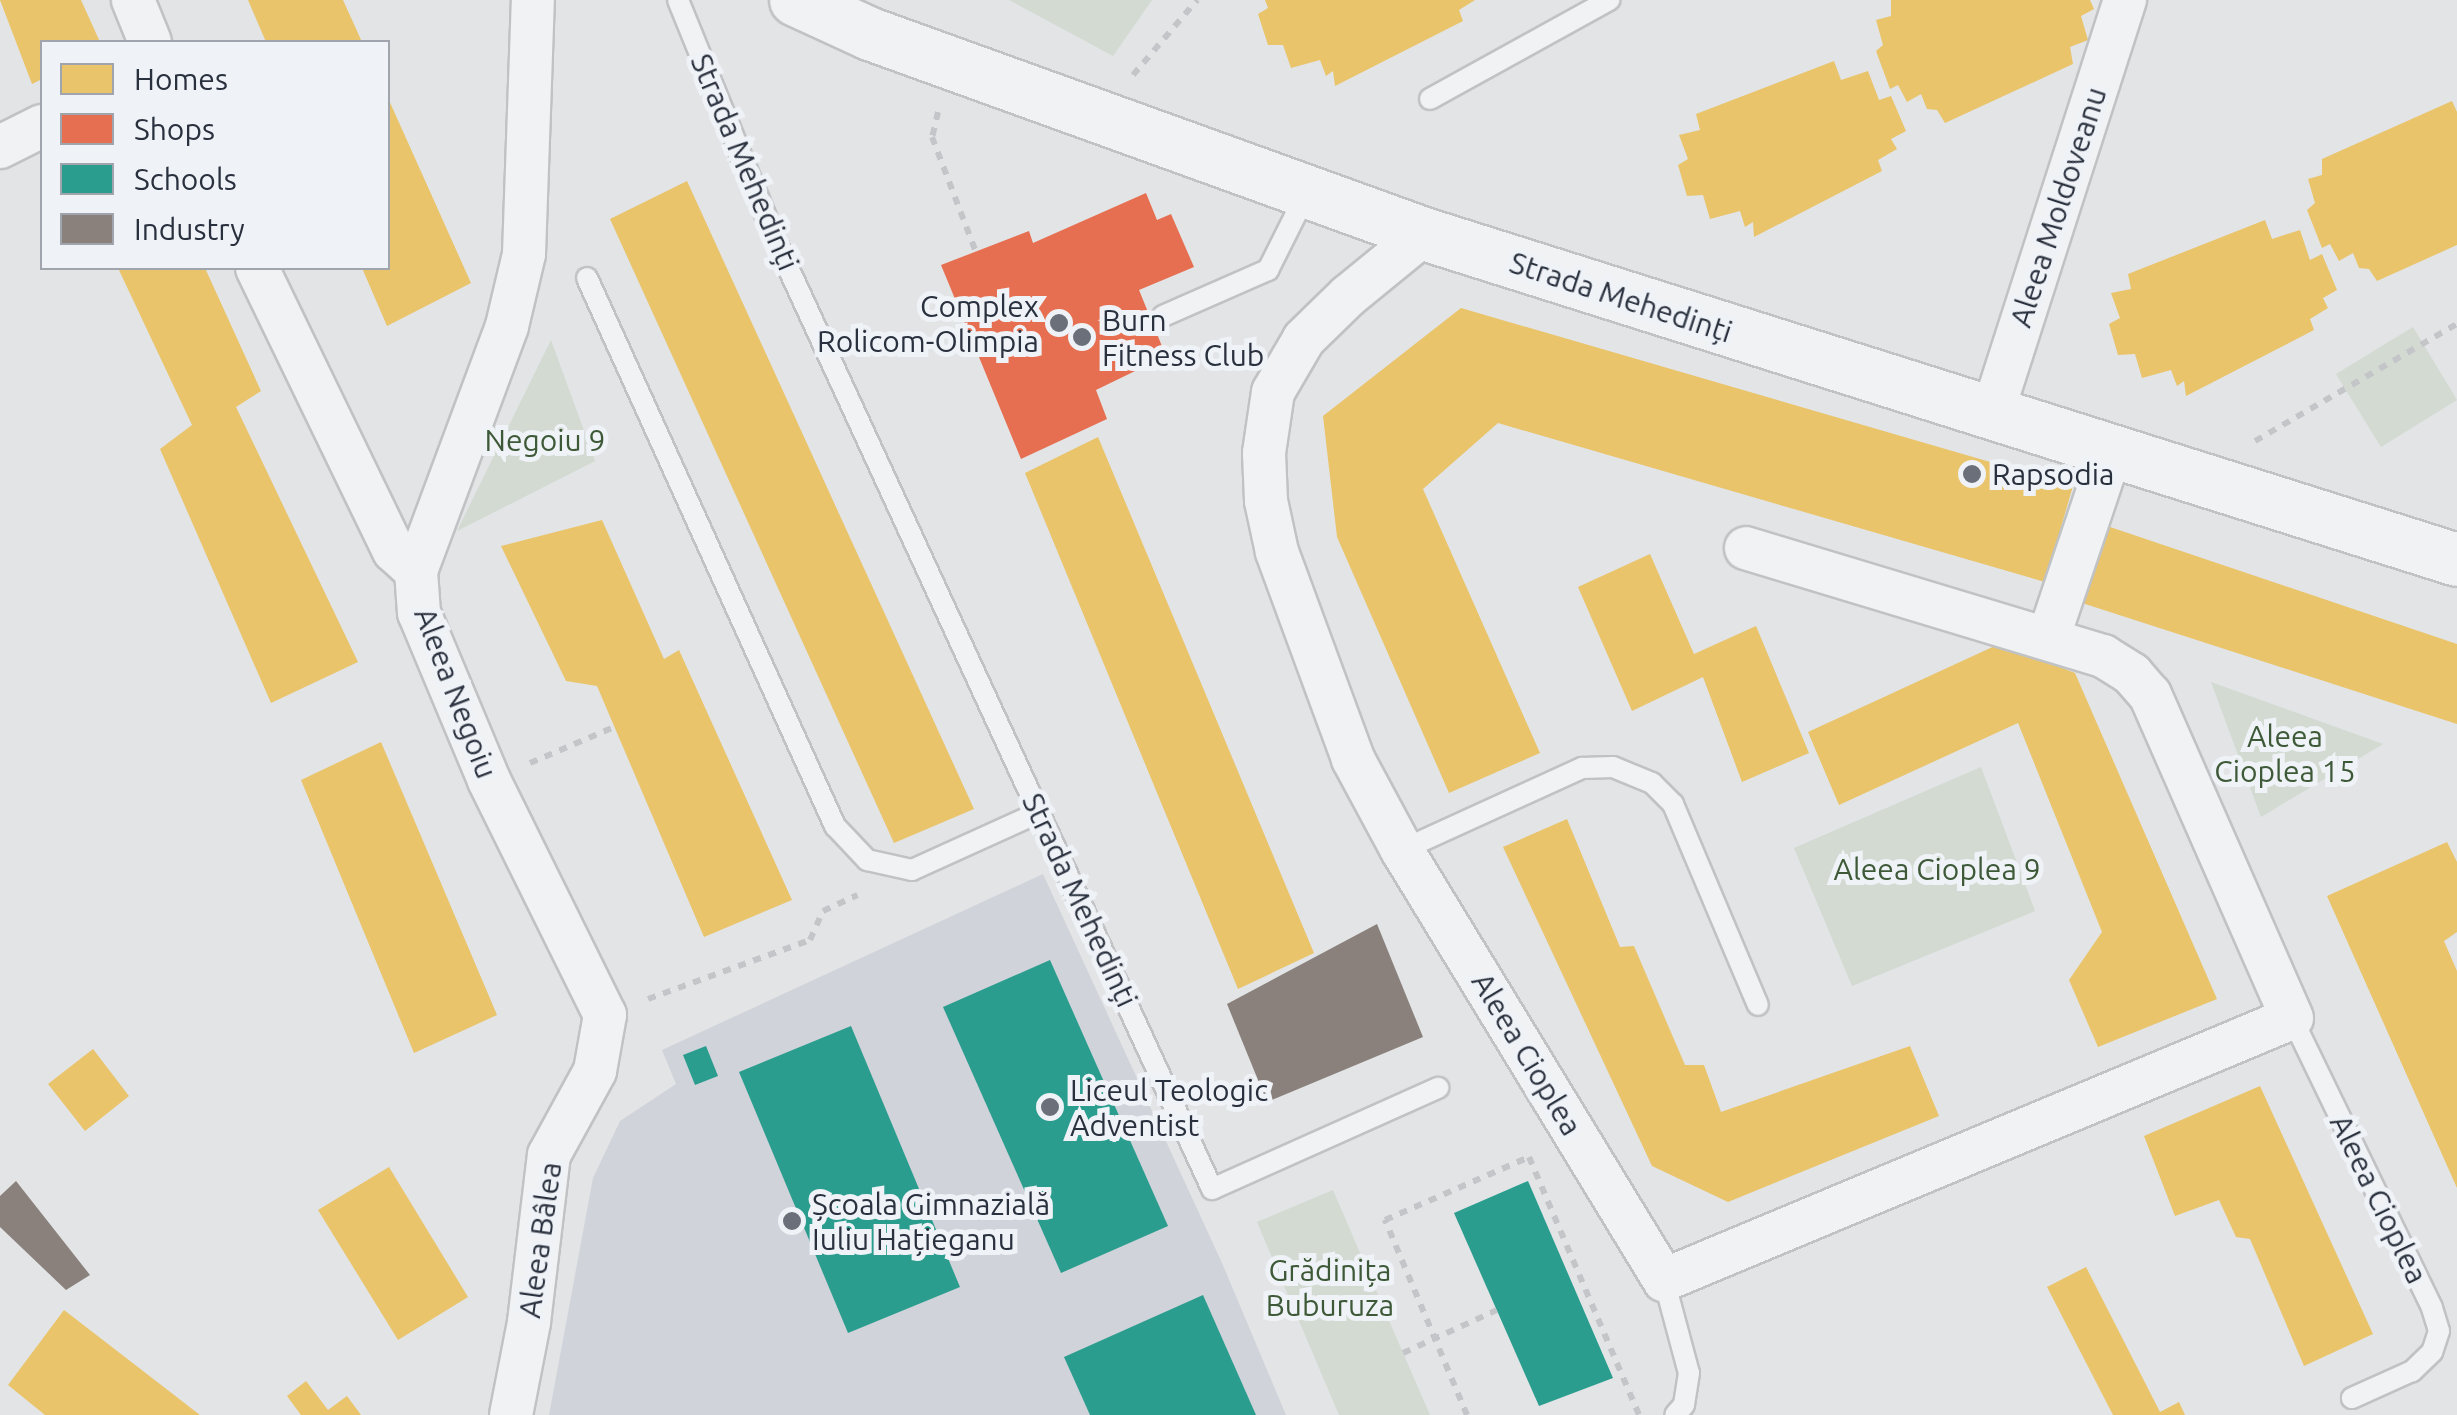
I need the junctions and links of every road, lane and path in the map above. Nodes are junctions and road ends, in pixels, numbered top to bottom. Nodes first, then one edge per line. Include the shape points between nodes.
1 (134, 0) edge
2 (532, 0) edge
3 (678, 0) edge
4 (796, 0) edge
5 (1197, 0) edge
6 (1610, 0) edge
7 (2125, 0) edge
8 (149, 40) edge
9 (1430, 98) dead end
10 (1098, 116) junction
11 (40, 127) edge
12 (932, 137) dead end
13 (0, 146) edge
14 (1306, 192) junction
15 (1424, 234) junction
16 (976, 252) dead end
17 (258, 270) edge
18 (587, 278) dead end
19 (1163, 316) dead end
20 (2457, 324) edge
21 (1992, 414) junction
22 (2111, 452) junction
23 (2194, 478) junction
24 (1746, 548) dead end
25 (2457, 560) edge
26 (416, 571) junction
27 (2048, 638) junction
28 (612, 728) dead end
29 (489, 780) junction
30 (1040, 812) junction
31 (1402, 850) junction
32 (822, 911) dead end
33 (1758, 1005) dead end
34 (605, 1014) junction
35 (2292, 1018) junction
36 (1438, 1088) dead end
37 (1664, 1280) junction
38 (1497, 1310) dead end
39 (1435, 1338) junction
40 (1403, 1353) dead end
41 (2352, 1398) dead end
42 (511, 1415) edge
43 (1467, 1415) edge
44 (1639, 1415) edge
45 (1675, 1415) edge

1 - 8 street
2 - 26 street via 524,254 506,326
3 - 30 lane, Strada Mehedinți via 774,236
4 - 10 street, Strada Mehedinți via 870,34
5 - 10 path
6 - 9 lane
7 - 21 street, Aleea Moldoveanu
10 - 14 street, Strada Mehedinți
11 - 13 street
12 - 16 path
14 - 15 street, Strada Mehedinți
14 - 19 lane via 1268,270
15 - 21 street, Strada Mehedinți
15 - 31 street, Aleea Cioplea via 1304,339 1273,392 1264,452 1266,501 1290,589 1353,759
17 - 26 street, Aleea Negoiu via 394,551
18 - 30 lane via 835,826 867,860 912,870
20 - 23 path
21 - 22 street, Strada Mehedinți
22 - 23 street, Strada Mehedinți
22 - 27 street
23 - 25 street, Strada Mehedinți
24 - 27 street, Aleea Cioplea
26 - 29 street, Aleea Negoiu via 420,613
27 - 35 street, Aleea Cioplea via 2103,656 2150,695
28 - 29 path
29 - 34 street, Aleea Negoiu
30 - 36 lane, Strada Mehedinți via 1212,1189
31 - 33 lane via 1582,768 1614,767 1673,804
31 - 37 street, Aleea Cioplea
32 - 34 path via 810,940
34 - 42 street, Aleea Bâlea via 595,1072 550,1155
35 - 37 street
35 - 41 lane, Aleea Cioplea via 2439,1331 2432,1352 2412,1372
37 - 45 lane via 1689,1373 1684,1405
38 - 39 path
39 - 40 path
39 - 43 path
39 - 44 path via 1385,1220 1529,1157

